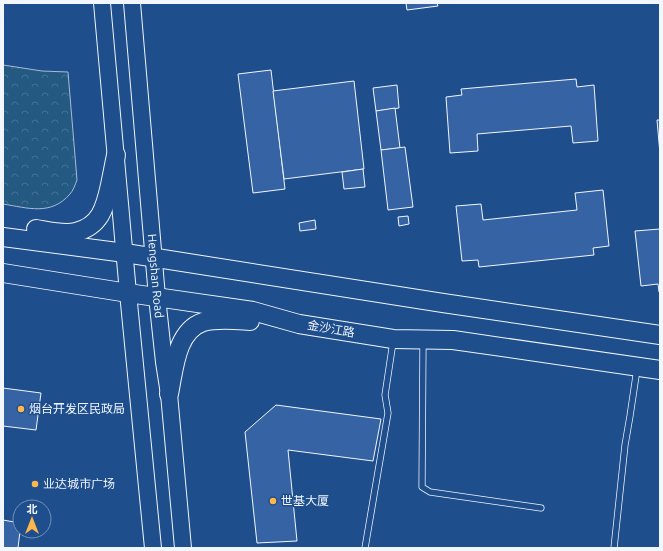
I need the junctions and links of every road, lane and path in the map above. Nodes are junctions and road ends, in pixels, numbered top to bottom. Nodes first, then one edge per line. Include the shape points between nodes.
1 (102, 3) edge
2 (132, 3) edge
3 (116, 155) junction
4 (3, 225) edge
5 (3, 237) edge
6 (125, 253) junction
7 (154, 258) junction
8 (3, 273) edge
9 (128, 293) junction
10 (156, 296) junction
11 (299, 324) junction
12 (660, 335) edge
13 (393, 339) junction
14 (423, 340) junction
15 (637, 367) junction
16 (660, 370) edge
17 (170, 394) junction
18 (541, 508) dead end
19 (153, 548) edge
20 (183, 548) edge
21 (365, 548) edge
22 (614, 548) edge

1 - 3 main road
2 - 7 main road, Hengshan Road
3 - 4 main road via 106,203 103,211 90,226 75,232 58,232
3 - 6 main road
5 - 6 main road
6 - 7 main road
6 - 9 main road
7 - 10 main road, Hengshan Road
7 - 12 main road
8 - 9 main road, 金沙江路
9 - 10 main road, 金沙江路
9 - 19 main road
10 - 11 main road, 金沙江路 via 253,311
10 - 17 main road, Hengshan Road
11 - 13 main road, 金沙江路
11 - 17 main road via 228,319 203,322 193,327 180,346
13 - 14 main road, 金沙江路
13 - 21 lane via 385,395 388,413
14 - 15 main road, 金沙江路 via 453,340
14 - 18 lane via 422,487 430,492
15 - 16 main road, 金沙江路
15 - 22 lane via 625,445
17 - 20 main road, Hengshan Road

